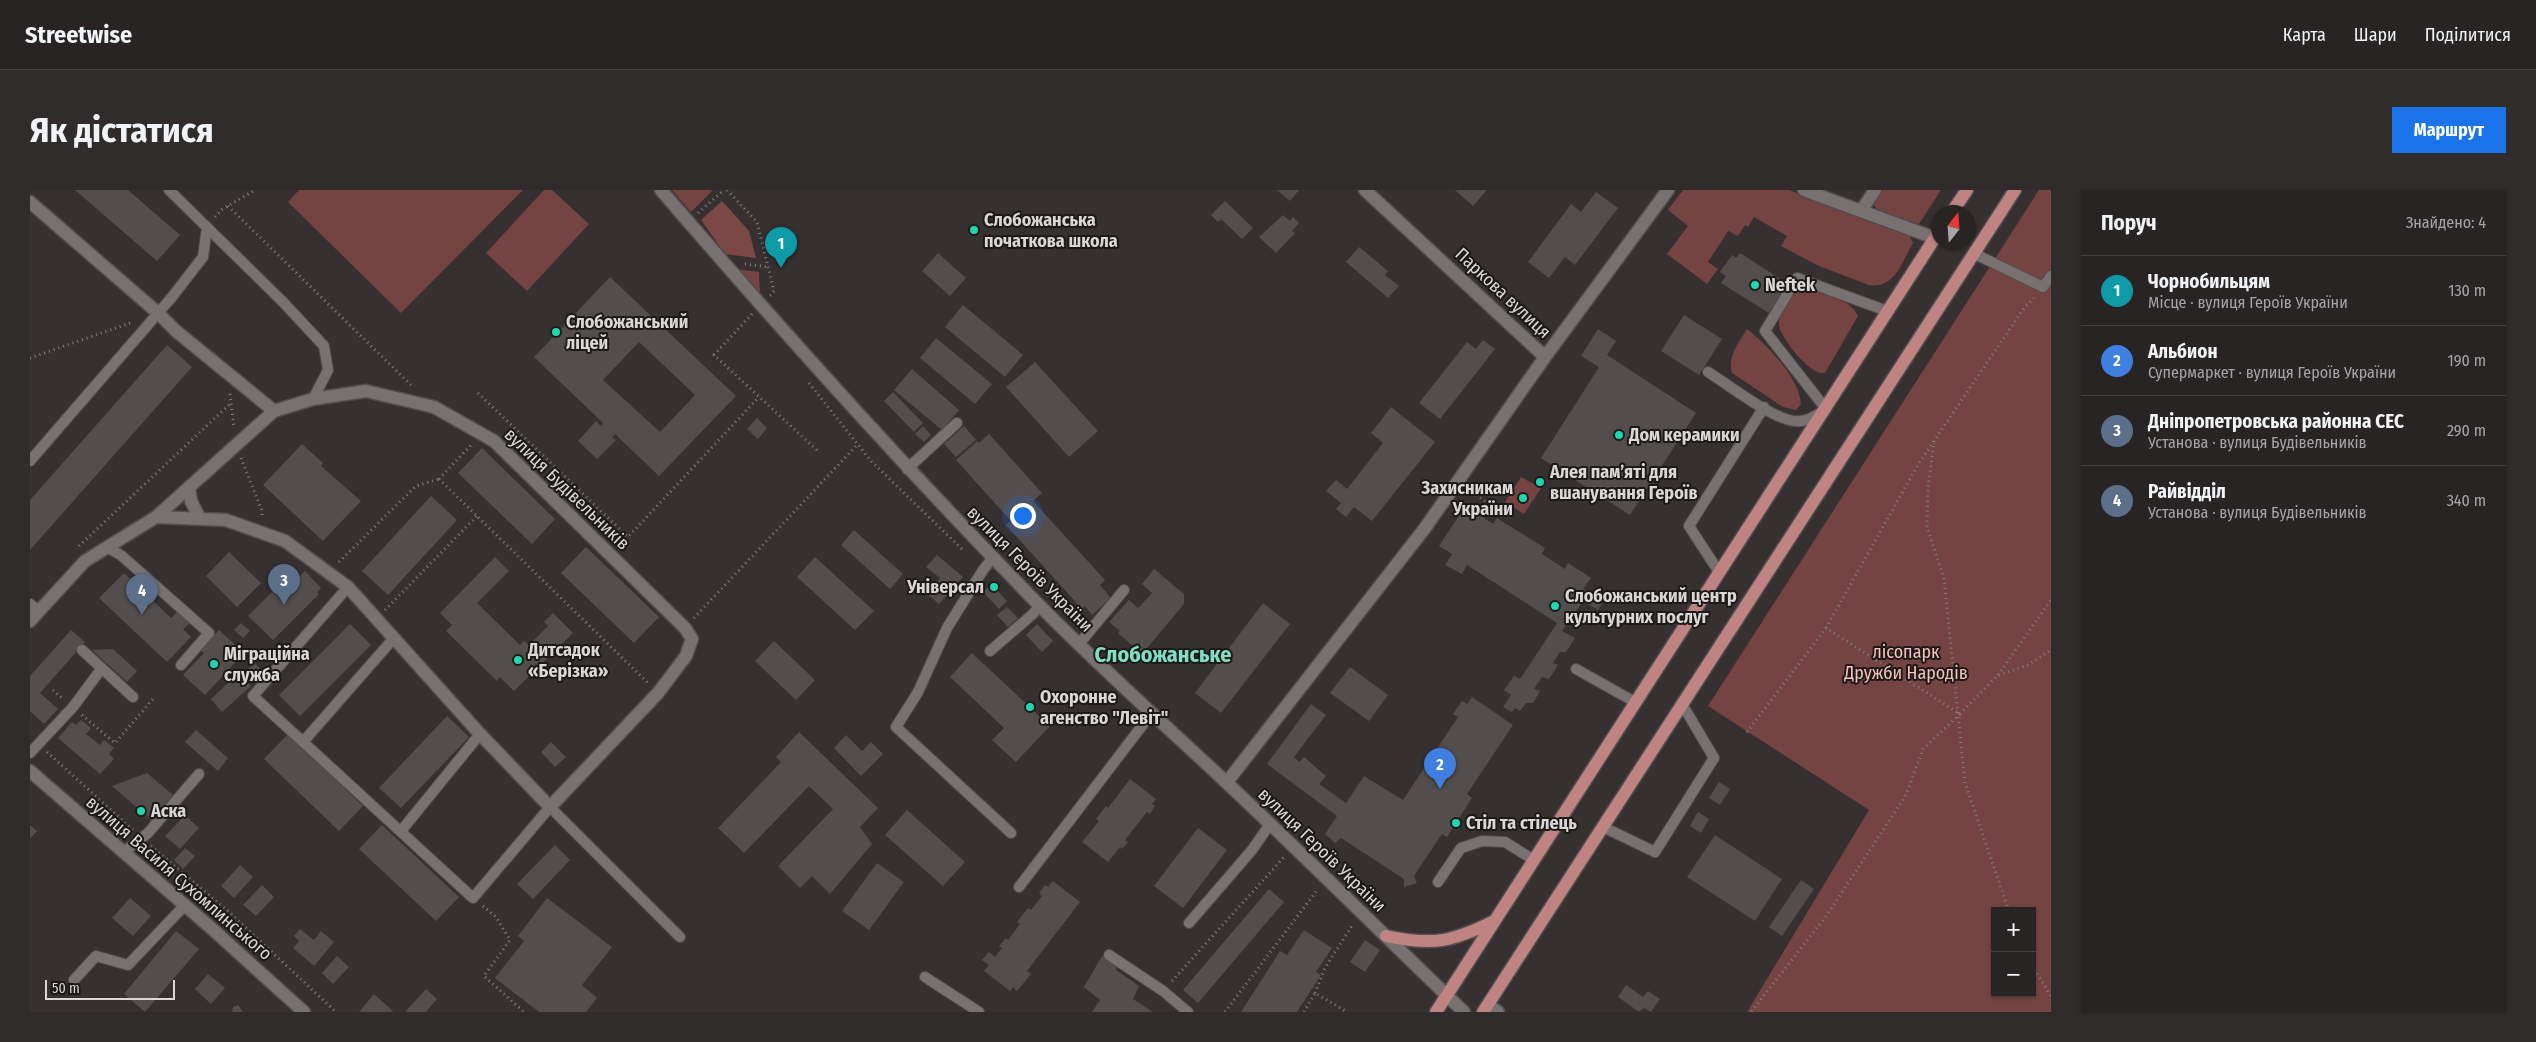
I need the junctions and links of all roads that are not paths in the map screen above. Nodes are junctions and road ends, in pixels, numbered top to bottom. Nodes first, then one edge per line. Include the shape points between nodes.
1 (169, 190) edge
2 (661, 190) edge
3 (1366, 190) edge
4 (1668, 190) edge
5 (1804, 190) edge
6 (1875, 190) edge
7 (1967, 190) edge
8 (2015, 190) edge
9 (30, 202) edge
10 (1957, 205) edge
11 (1861, 211) junction
12 (207, 227) junction
13 (1931, 234) edge
14 (1931, 245) edge
15 (1974, 253) junction
16 (2051, 276) edge
17 (1887, 311) junction
18 (158, 313) junction
19 (1545, 357) junction
20 (1708, 372) dead end
21 (313, 399) junction
22 (1764, 407) junction
23 (1826, 409) junction
24 (274, 411) junction
25 (957, 423) dead end
26 (30, 461) edge
27 (907, 469) junction
28 (188, 488) junction
29 (156, 517) junction
30 (200, 519) junction
31 (107, 547) junction
32 (993, 557) junction
33 (1719, 572) junction
34 (348, 587) junction
35 (1124, 590) dead end
36 (1039, 606) junction
37 (34, 608) edge
38 (30, 622) edge
39 (393, 639) junction
40 (1079, 644) junction
41 (82, 650) dead end
42 (990, 652) dead end
43 (181, 665) dead end
44 (102, 668) junction
45 (1576, 668) dead end
46 (133, 697) dead end
47 (1635, 702) junction
48 (1682, 704) junction
49 (1152, 714) junction
50 (480, 734) junction
51 (303, 742) junction
52 (30, 752) edge
53 (30, 771) edge
54 (198, 774) dead end
55 (1227, 782) junction
56 (550, 807) junction
57 (1270, 824) junction
58 (1603, 827) junction
59 (401, 831) junction
60 (1010, 833) dead end
61 (124, 852) junction
62 (1534, 860) junction
63 (1438, 882) dead end
64 (1019, 887) dead end
65 (185, 905) junction
66 (1494, 921) junction
67 (1189, 923) dead end
68 (1386, 936) junction
69 (680, 937) dead end
70 (1109, 955) dead end
71 (925, 977) dead end
72 (74, 980) dead end
73 (1447, 995) junction
74 (1489, 1010) edge
75 (304, 1012) edge
76 (979, 1012) edge
77 (1188, 1012) edge
78 (1436, 1012) edge
79 (1464, 1012) edge

1 - 12 lane
2 - 27 street, вулиця Героїв України
3 - 19 street, Паркова вулиця
4 - 19 street
5 - 11 street
6 - 11 street
7 - 10 main road
8 - 15 main road
9 - 18 street
11 - 13 street
12 - 18 lane via 203,257
12 - 21 lane via 324,346 328,370
14 - 17 main road
15 - 16 lane via 2043,287
15 - 48 main road
17 - 23 main road
17 - 23 lane via 1797,278 1764,331
18 - 24 street
18 - 26 lane
19 - 55 street via 1425,528
20 - 22 lane
21 - 24 street, вулиця Будівельників
21 - 56 street, вулиця Будівельників via 366,391 434,407 494,441 685,628 692,639 686,656 658,693
22 - 23 lane via 1783,419 1800,422
22 - 33 lane via 1689,526
23 - 33 main road
24 - 28 street, вулиця Будівельників
25 - 27 lane
27 - 32 street, вулиця Героїв України
28 - 29 street, вулиця Будівельників
28 - 30 street
29 - 30 street
29 - 31 street, вулиця Будівельників
30 - 34 street via 226,520 285,541
31 - 37 street, вулиця Будівельників via 85,561
31 - 43 lane via 122,556 209,633
32 - 36 street, вулиця Героїв України
32 - 60 lane via 947,628 918,692 896,727
33 - 47 main road
34 - 39 street
34 - 51 lane via 252,696
35 - 40 lane
36 - 40 street, вулиця Героїв України
36 - 42 lane
37 - 38 street, вулиця Будівельників
39 - 50 street
39 - 51 lane
40 - 49 street, вулиця Героїв України
41 - 44 lane
44 - 46 lane
44 - 52 lane via 73,707
45 - 47 lane
47 - 62 main road
48 - 58 main road
48 - 58 lane via 1714,758 1655,852
49 - 55 street, вулиця Героїв України
49 - 64 lane
50 - 56 street
50 - 59 lane
51 - 59 lane
53 - 61 street, вулиця Василя Сухомлинського
54 - 61 lane via 142,838
55 - 57 street, вулиця Героїв України
56 - 59 lane via 473,898
56 - 69 lane
57 - 67 lane via 1252,850
57 - 68 street, вулиця Героїв України
58 - 74 main road
61 - 65 street, вулиця Василя Сухомлинського
62 - 63 lane via 1506,842 1482,841 1461,848
62 - 66 main road
65 - 72 lane via 128,964 96,956
65 - 75 street, вулиця Василя Сухомлинського
66 - 68 main road via 1467,934 1437,942 1413,942
66 - 73 main road
68 - 73 street, вулиця Героїв України
70 - 77 lane
71 - 76 lane
73 - 78 main road
73 - 79 street, вулиця Героїв України

